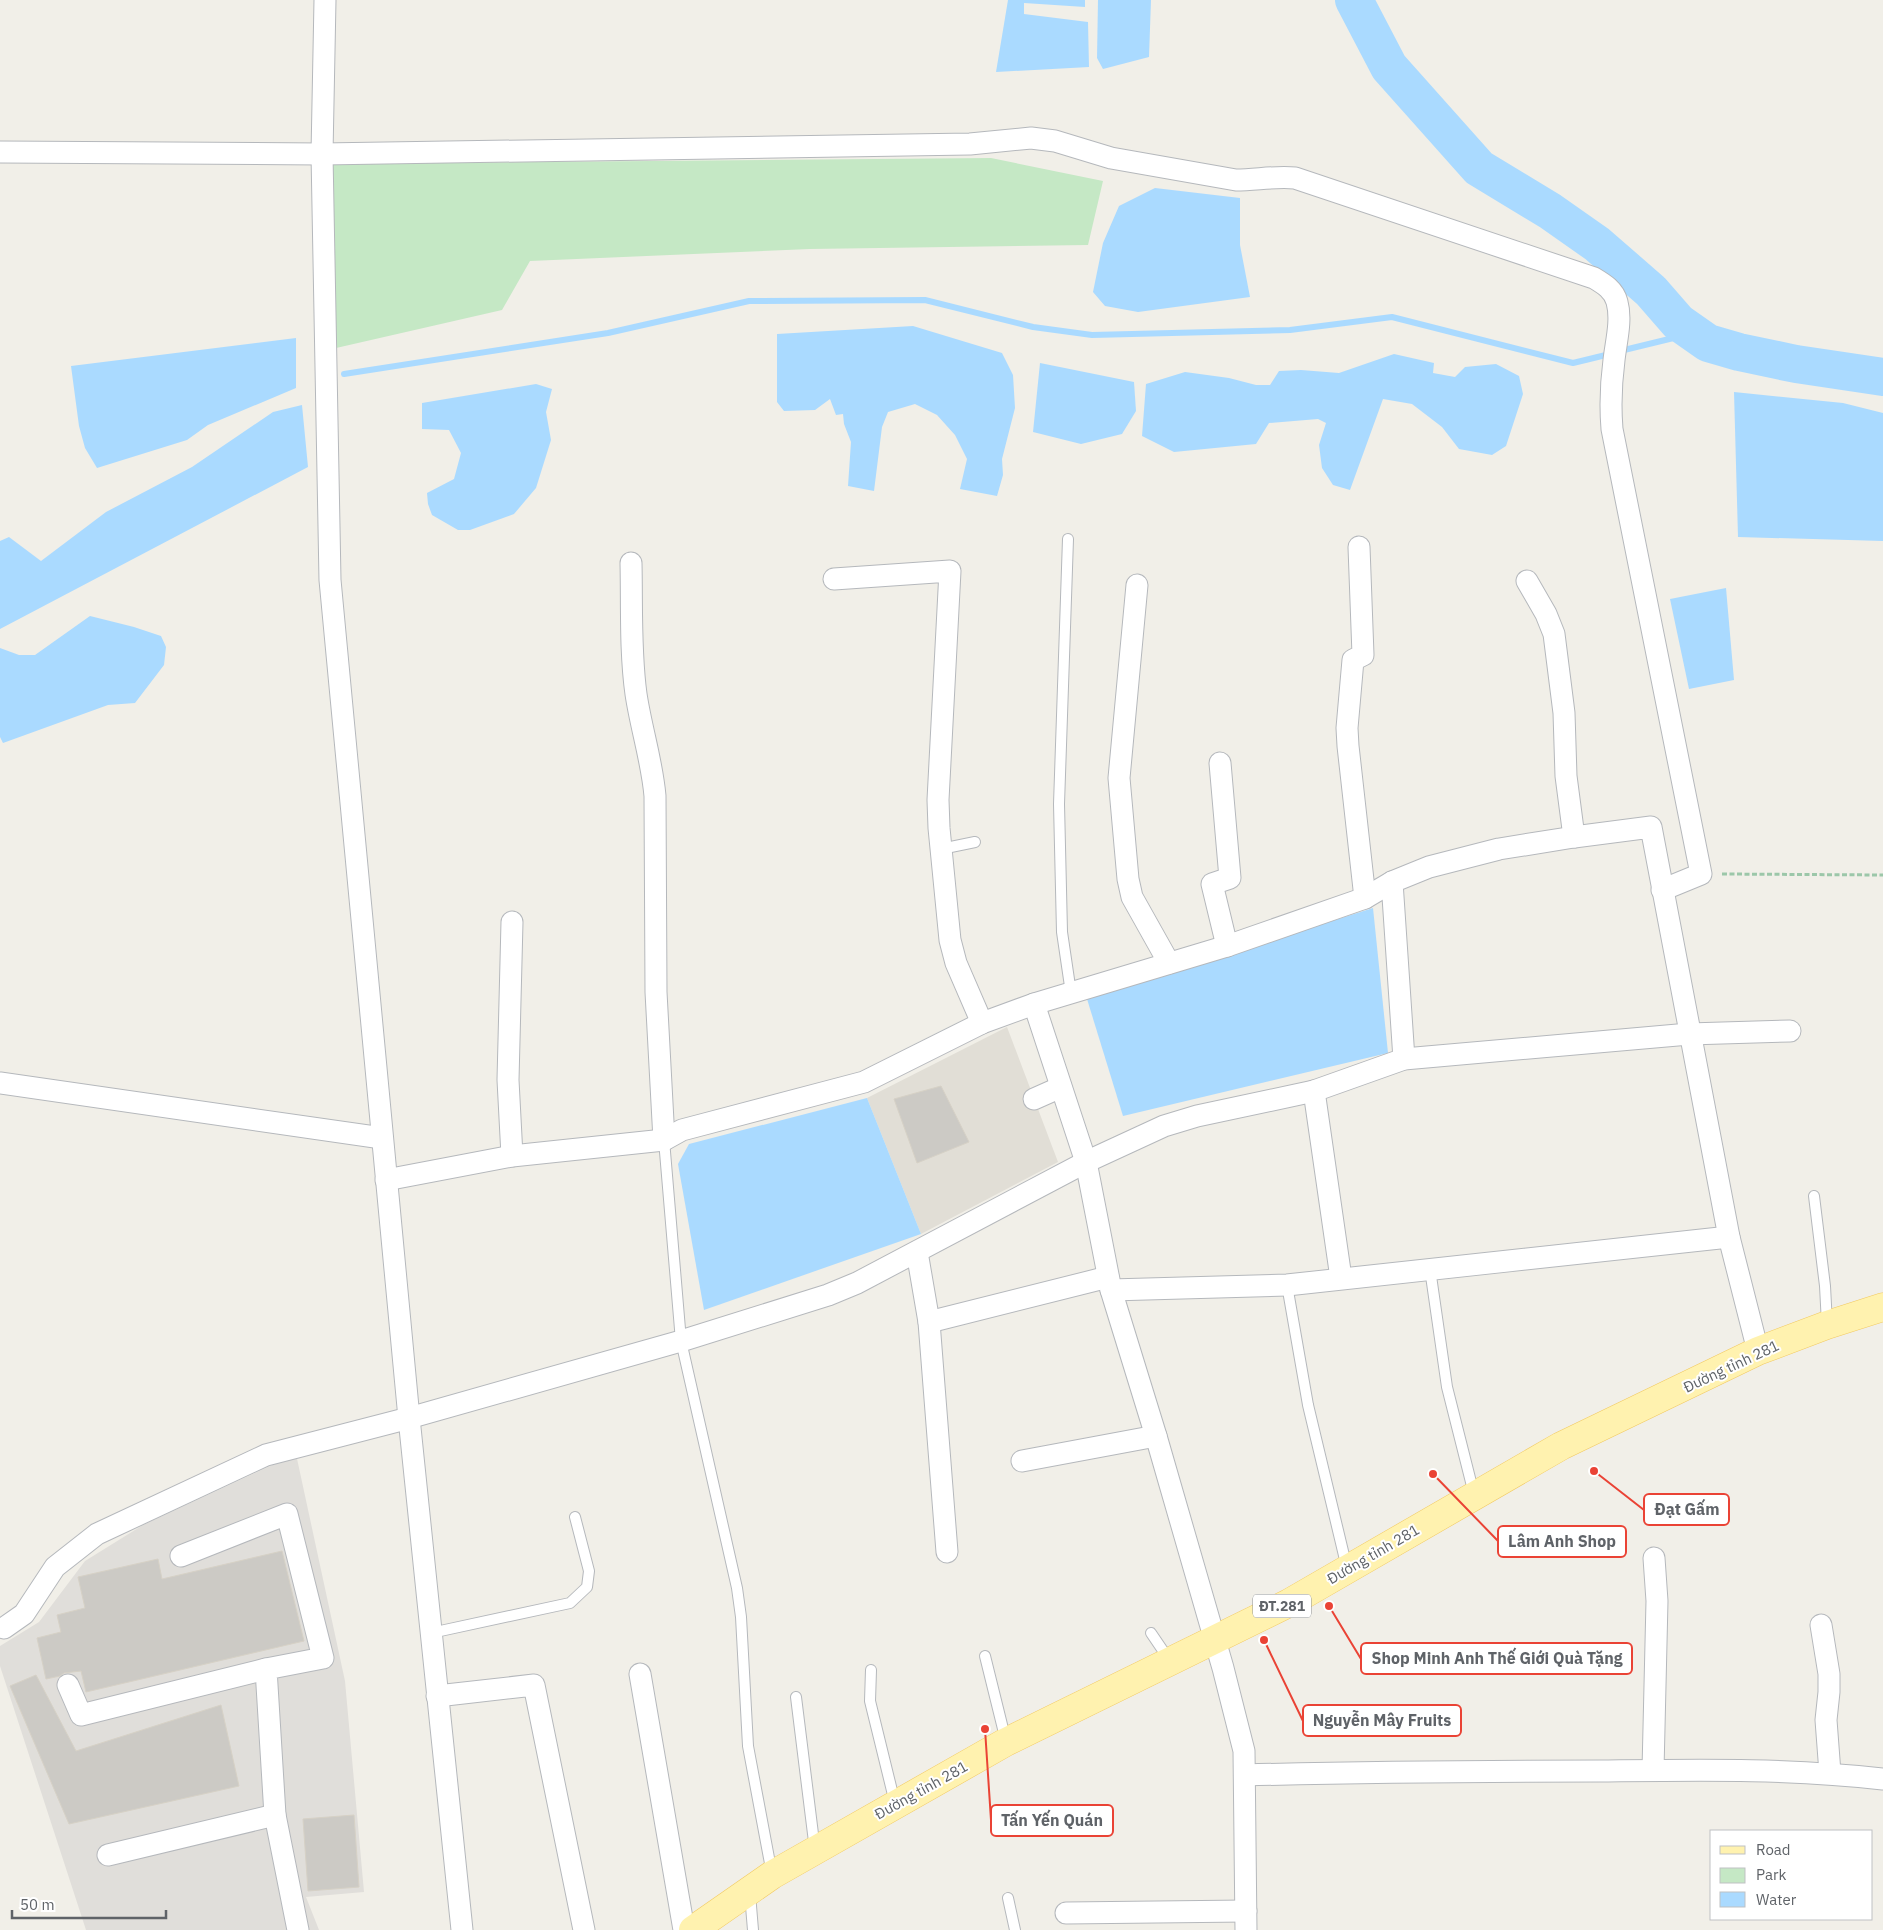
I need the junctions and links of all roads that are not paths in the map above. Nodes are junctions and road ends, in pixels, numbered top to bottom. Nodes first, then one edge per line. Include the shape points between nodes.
1 (325, 0) edge
2 (0, 152) edge
3 (322, 154) junction
4 (1068, 539) dead end
5 (1360, 547) dead end
6 (631, 563) dead end
7 (834, 579) dead end
8 (1527, 581) dead end
9 (1137, 585) dead end
10 (1220, 763) dead end
11 (1574, 837) junction
12 (975, 842) dead end
13 (941, 849) junction
14 (1392, 882) junction
15 (1662, 890) junction
16 (1365, 898) junction
17 (512, 922) dead end
18 (1228, 946) junction
19 (1169, 963) junction
20 (1071, 993) junction
21 (1034, 1004) junction
22 (982, 1022) junction
23 (1790, 1031) dead end
24 (1689, 1034) junction
25 (1404, 1059) junction
26 (0, 1083) edge
27 (1061, 1087) junction
28 (1314, 1091) junction
29 (1034, 1099) dead end
30 (382, 1138) junction
31 (664, 1140) junction
32 (512, 1156) junction
33 (1086, 1162) junction
34 (386, 1180) junction
35 (1814, 1196) dead end
36 (1728, 1236) junction
37 (917, 1252) junction
38 (1430, 1269) junction
39 (1341, 1278) junction
40 (1109, 1284) junction
41 (1287, 1285) junction
42 (1883, 1307) edge
43 (929, 1322) junction
44 (1827, 1325) junction
45 (681, 1341) junction
46 (1758, 1352) junction
47 (409, 1418) junction
48 (1156, 1436) junction
49 (1022, 1461) dead end
50 (1474, 1495) junction
51 (574, 1517) dead end
52 (947, 1552) dead end
53 (181, 1556) dead end
54 (1654, 1558) dead end
55 (1347, 1570) junction
56 (1821, 1625) dead end
57 (4, 1628) dead end
58 (431, 1633) junction
59 (1151, 1633) dead end
60 (1215, 1640) junction
61 (985, 1656) dead end
62 (1170, 1662) junction
63 (266, 1669) junction
64 (871, 1670) dead end
65 (640, 1674) dead end
66 (68, 1685) dead end
67 (437, 1696) junction
68 (796, 1697) dead end
69 (1006, 1742) junction
70 (1653, 1770) junction
71 (1830, 1773) junction
72 (1244, 1775) junction
73 (1883, 1779) edge
74 (896, 1804) junction
75 (275, 1815) junction
76 (815, 1851) junction
77 (108, 1855) dead end
78 (772, 1875) junction
79 (750, 1890) junction
80 (1008, 1898) dead end
81 (1066, 1913) dead end
82 (1246, 1921) edge
83 (298, 1930) edge
84 (462, 1930) edge
85 (584, 1930) edge
86 (684, 1930) edge
87 (693, 1930) edge
88 (752, 1930) edge
89 (1015, 1930) edge

1 - 3 street
2 - 3 street
3 - 15 street via 970,144 1039,139 1111,158 1236,180 1295,178 1594,278 1609,288 1617,301 1619,318 1610,409 1612,429 1701,874
3 - 30 street via 330,580
4 - 20 lane via 1059,804 1062,932
5 - 16 street via 1363,656 1353,660 1347,728
6 - 31 street via 633,674 655,796 656,992
7 - 13 street via 950,571 938,800
8 - 11 street via 1554,634
9 - 19 street via 1120,753 1120,796 1132,897
10 - 18 street via 1230,878 1212,884
11 - 14 street via 1428,867
11 - 15 street via 1650,827
12 - 13 lane
13 - 22 street via 950,940 956,963
14 - 16 street
14 - 25 street
15 - 24 street
16 - 18 street
17 - 32 street via 508,1080
18 - 19 street
19 - 20 street
20 - 21 street
21 - 22 street
21 - 27 street
22 - 31 street via 864,1082 682,1130
23 - 24 street
24 - 25 street
24 - 36 street
25 - 28 street
26 - 30 street
27 - 29 street
27 - 33 street
28 - 33 street via 1164,1126
28 - 39 street
30 - 34 street
31 - 32 street
31 - 45 lane
32 - 34 street
33 - 37 street
33 - 40 street
34 - 47 street
35 - 44 lane
36 - 38 street
36 - 46 street
37 - 43 street
37 - 45 street via 828,1296
38 - 39 street
38 - 50 lane via 1447,1387
39 - 41 street
40 - 41 street
40 - 43 street
40 - 48 street
41 - 55 lane via 1308,1405
42 - 44 main road, Đường tỉnh 281 / ĐT.281
43 - 52 street
44 - 46 main road, Đường tỉnh 281 / ĐT.281
45 - 47 street
45 - 78 lane via 737,1588 748,1746
46 - 50 main road, Đường tỉnh 281 / ĐT.281 via 1561,1446
47 - 57 street via 266,1455 96,1534 55,1567 24,1614
47 - 58 street
48 - 49 street
48 - 60 street
50 - 55 main road, Đường tỉnh 281 / ĐT.281
51 - 58 lane via 589,1571 586,1587 570,1603
53 - 63 street via 287,1514 323,1658
54 - 70 street via 1657,1601
55 - 60 main road, Đường tỉnh 281 / ĐT.281
56 - 71 street via 1829,1674 1826,1720
58 - 67 street
59 - 62 lane
60 - 62 main road, Đường tỉnh 281 / ĐT.281
60 - 72 street via 1244,1751
61 - 69 lane
62 - 69 main road, Đường tỉnh 281 / ĐT.281
63 - 66 street via 82,1715
63 - 75 street
64 - 74 lane via 870,1701
65 - 86 street
67 - 84 street
67 - 85 street via 534,1685
68 - 76 lane
69 - 74 main road, Đường tỉnh 281 / ĐT.281
70 - 71 street
70 - 72 street
71 - 73 street
72 - 82 street
74 - 76 main road, Đường tỉnh 281 / ĐT.281
75 - 77 street
75 - 83 street
76 - 78 main road, Đường tỉnh 281 / ĐT.281
78 - 79 main road, Đường tỉnh 281 / ĐT.281
79 - 87 main road, Đường tỉnh 281 / ĐT.281
79 - 88 lane
80 - 89 lane
81 - 82 street

